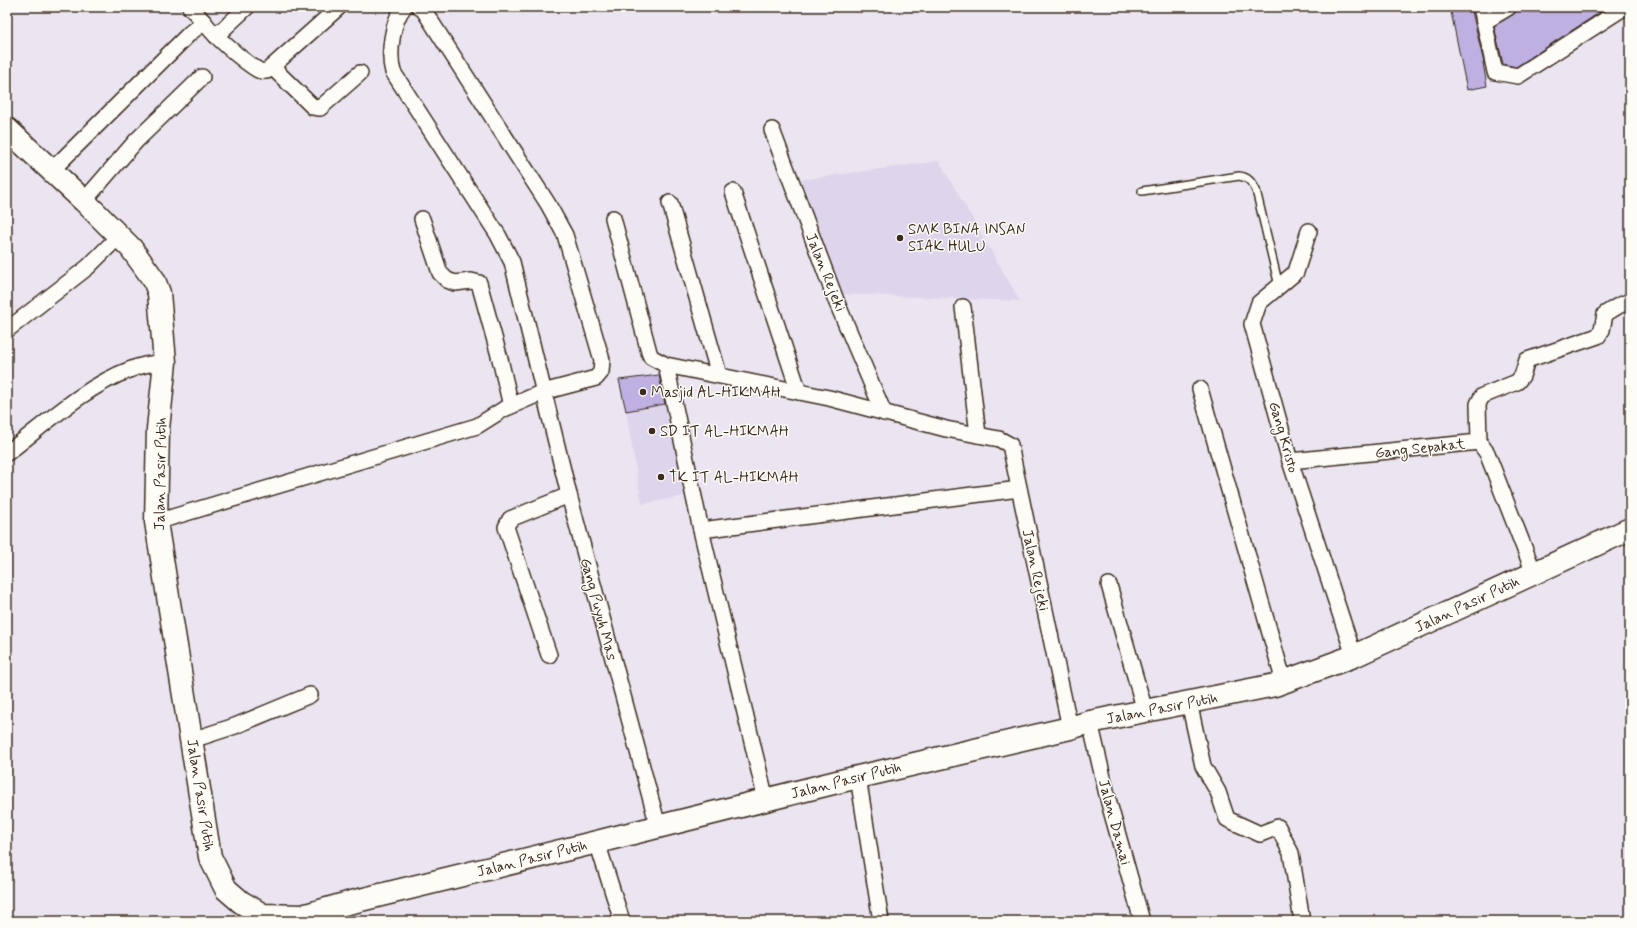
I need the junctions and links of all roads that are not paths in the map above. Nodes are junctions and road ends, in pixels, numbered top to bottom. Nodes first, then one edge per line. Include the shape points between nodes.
1 (190, 7) edge
2 (247, 7) edge
3 (339, 7) edge
4 (404, 7) edge
5 (419, 7) edge
6 (1509, 7) edge
7 (1625, 7) edge
8 (1483, 14) edge
9 (204, 22) junction
10 (216, 36) junction
11 (272, 67) junction
12 (360, 73) dead end
13 (202, 77) dead end
14 (7, 129) edge
15 (772, 130) dead end
16 (52, 170) junction
17 (1142, 191) dead end
18 (733, 192) dead end
19 (84, 201) junction
20 (670, 203) dead end
21 (613, 218) dead end
22 (422, 219) dead end
23 (1310, 231) dead end
24 (119, 236) junction
25 (1279, 286) junction
26 (1630, 301) edge
27 (963, 308) dead end
28 (7, 330) edge
29 (165, 362) junction
30 (666, 365) junction
31 (719, 375) junction
32 (1200, 389) dead end
33 (543, 392) junction
34 (799, 392) junction
35 (511, 406) junction
36 (884, 413) junction
37 (978, 435) junction
38 (1479, 442) junction
39 (7, 453) edge
40 (1290, 461) junction
41 (1019, 489) junction
42 (569, 495) junction
43 (156, 522) junction
44 (1630, 529) edge
45 (701, 530) junction
46 (1534, 573) junction
47 (1109, 585) dead end
48 (550, 655) dead end
49 (1354, 656) junction
50 (1284, 682) junction
51 (310, 695) dead end
52 (1189, 702) junction
53 (1145, 711) junction
54 (1080, 725) junction
55 (192, 740) junction
56 (858, 777) junction
57 (766, 800) junction
58 (658, 826) junction
59 (597, 842) junction
60 (266, 918) edge
61 (622, 921) edge
62 (881, 921) edge
63 (1142, 921) edge
64 (1302, 921) edge

1 - 9 street
2 - 10 street
3 - 11 street
4 - 33 street, Gang Puyuh Mas via 396,21 393,37 393,72 512,262
5 - 33 street via 548,204 565,235 602,360 601,372 596,378
6 - 8 street
7 - 8 street via 1518,76 1495,72
9 - 10 street
9 - 16 street
10 - 11 street via 260,71 267,71
11 - 12 street via 313,107 320,108
13 - 19 street via 136,141
14 - 16 highway, Jalan Pasir Putih
15 - 36 street, Jalan Rejeki via 837,302
16 - 19 highway, Jalan Pasir Putih
17 - 25 lane via 1245,177 1256,190
18 - 34 street
19 - 24 highway, Jalan Pasir Putih
20 - 31 street
21 - 30 street, Jalan Rejeki via 649,352 651,357
22 - 35 street via 440,273 455,283 471,280 479,283
23 - 25 street, Gang Kristo via 1298,269
24 - 28 street via 88,267
24 - 29 highway, Jalan Pasir Putih via 146,268 159,293
25 - 40 street, Gang Kristo via 1259,303 1252,324
26 - 38 street via 1605,314 1598,336 1527,360 1522,376 1517,382 1482,396 1478,404
27 - 37 street
29 - 39 street via 146,364 128,370 89,390
29 - 43 highway, Jalan Pasir Putih via 158,429
30 - 31 street, Jalan Rejeki
30 - 45 street
31 - 34 street, Jalan Rejeki
32 - 50 street
33 - 35 street
33 - 42 street, Gang Puyuh Mas
34 - 36 street, Jalan Rejeki
35 - 43 street via 477,426
36 - 37 street, Jalan Rejeki
37 - 41 street, Jalan Rejeki via 999,439 1010,445
38 - 40 street, Gang Sepakat
38 - 46 street, Gang Sepakat via 1487,453
40 - 49 street, Gang Kristo
41 - 45 street
41 - 54 street, Jalan Rejeki
42 - 48 street via 510,519 506,526
42 - 58 street, Gang Puyuh Mas
43 - 55 highway, Jalan Pasir Putih
44 - 46 highway, Jalan Pasir Putih
45 - 57 street
46 - 49 highway, Jalan Pasir Putih
47 - 53 street
49 - 50 highway, Jalan Pasir Putih
50 - 52 highway, Jalan Pasir Putih
51 - 55 street via 235,726
52 - 53 highway, Jalan Pasir Putih
52 - 64 street via 1203,766 1218,792 1227,819 1260,834 1278,828 1291,853
53 - 54 highway, Jalan Pasir Putih
54 - 56 highway, Jalan Pasir Putih
54 - 63 street, Jalan Damai via 1109,803
55 - 60 highway, Jalan Pasir Putih via 210,857 226,889
56 - 57 highway, Jalan Pasir Putih
56 - 62 street
57 - 58 highway, Jalan Pasir Putih
58 - 59 highway, Jalan Pasir Putih
59 - 60 highway, Jalan Pasir Putih via 302,916
59 - 61 street

